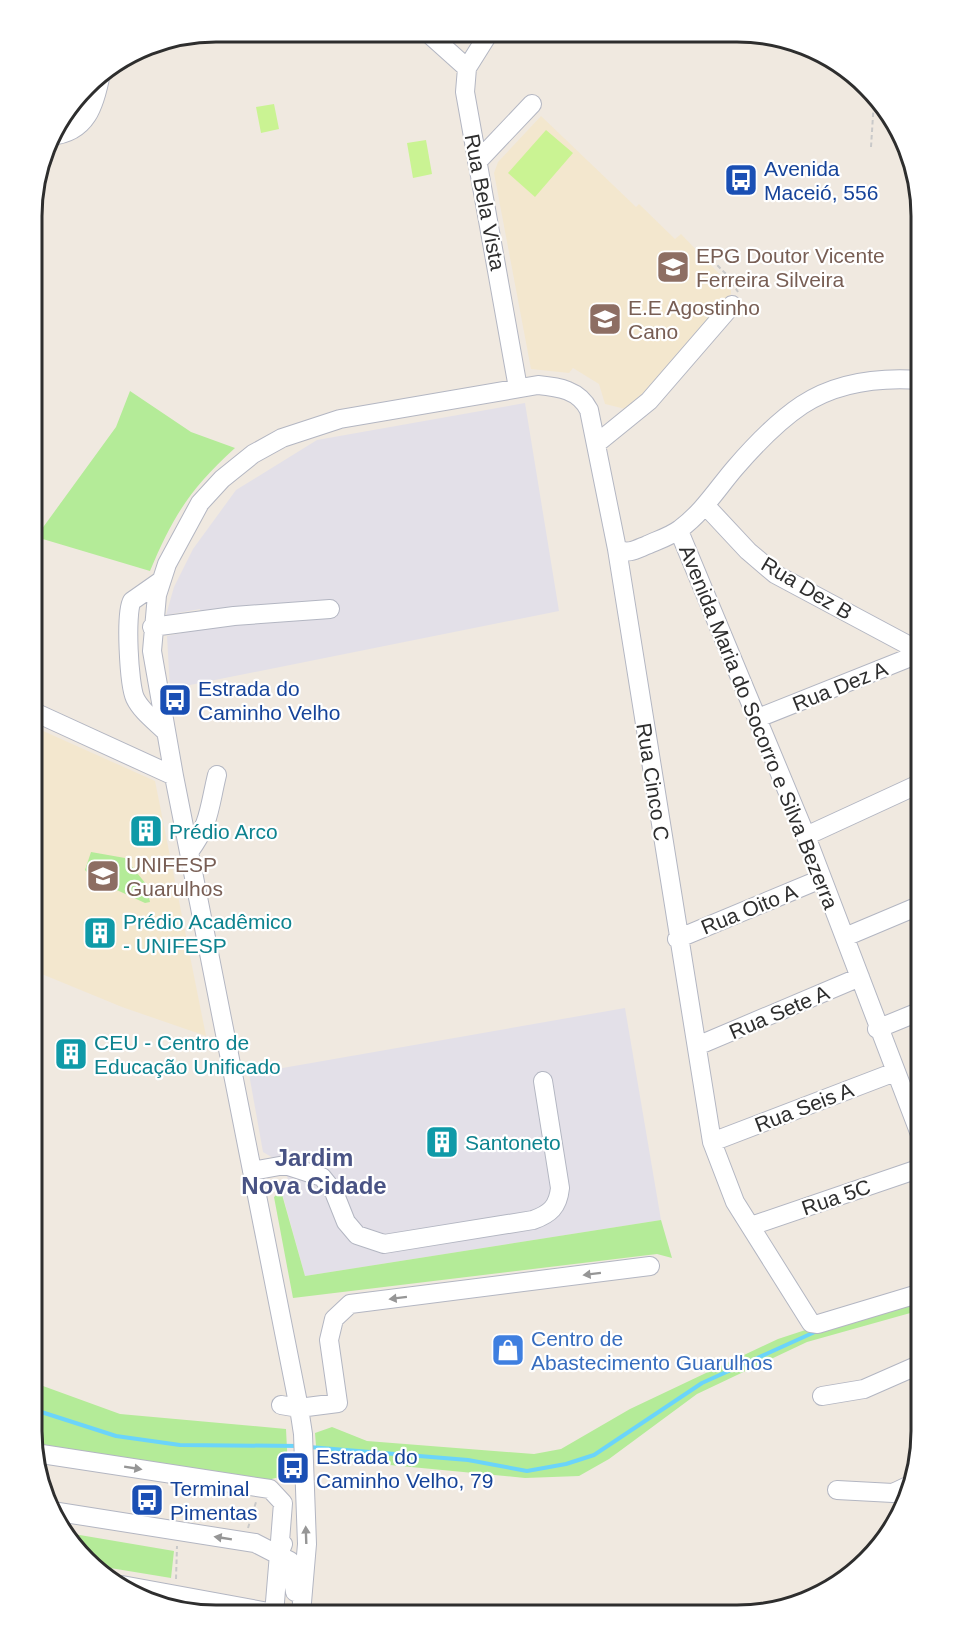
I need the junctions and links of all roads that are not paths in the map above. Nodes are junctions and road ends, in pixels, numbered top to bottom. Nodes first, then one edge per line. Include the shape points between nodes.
1 (438, 42) edge
2 (483, 42) edge
3 (467, 68) junction
4 (97, 89) edge
5 (532, 104) dead end
6 (62, 134) edge
7 (477, 162) junction
8 (732, 305) road end
9 (911, 380) edge
10 (518, 388) junction
11 (596, 444) junction
12 (706, 506) junction
13 (679, 531) junction
14 (617, 549) junction
15 (162, 580) junction
16 (330, 609) dead end
17 (152, 627) junction
18 (911, 648) edge
19 (911, 657) edge
20 (42, 716) edge
21 (758, 718) junction
22 (166, 732) junction
23 (217, 775) dead end
24 (174, 776) junction
25 (911, 788) edge
26 (806, 836) junction
27 (189, 852) junction
28 (821, 879) junction
29 (911, 909) edge
30 (844, 937) junction
31 (677, 939) junction
32 (860, 977) junction
33 (911, 1015) edge
34 (877, 1029) junction
35 (697, 1046) junction
36 (895, 1072) junction
37 (543, 1081) dead end
38 (911, 1112) edge
39 (712, 1142) junction
40 (252, 1171) junction
41 (911, 1171) edge
42 (751, 1226) junction
43 (650, 1266) dead end
44 (911, 1296) edge
45 (911, 1368) edge
46 (822, 1396) dead end
47 (290, 1406) junction
48 (44, 1454) edge
49 (901, 1489) edge
50 (837, 1490) dead end
51 (304, 1492) junction
52 (284, 1512) junction
53 (63, 1514) edge
54 (250, 1542) junction
55 (279, 1554) junction
56 (127, 1581) edge
57 (238, 1605) edge
58 (275, 1605) edge
59 (299, 1605) edge
60 (301, 1605) edge

1 - 3 street
2 - 3 street
3 - 7 street, Rua Bela Vista via 465,92
4 - 6 street via 82,124
5 - 7 street
7 - 10 street, Rua Bela Vista
8 - 11 street via 650,401
9 - 12 street, Avenida Maria do Socorro e Silva Bezerra via 853,384 826,391 801,406 735,468
10 - 11 street, Rua Cinco C via 555,386 584,400
10 - 15 street via 340,418 282,438 253,454 200,503
11 - 14 street, Rua Cinco C
12 - 13 street, Avenida Maria do Socorro e Silva Bezerra
12 - 18 street, Rua Dez B via 775,574
13 - 14 street via 629,552
13 - 21 street, Avenida Maria do Socorro e Silva Bezerra
14 - 31 street, Rua Cinco C
15 - 17 street
15 - 22 street via 132,601 129,626 134,694
16 - 17 street
17 - 22 street via 152,651
19 - 21 street, Rua Dez A
20 - 24 street
21 - 26 street, Avenida Maria do Socorro e Silva Bezerra
22 - 24 street
23 - 27 street via 205,827
24 - 27 street
25 - 26 street
26 - 28 street, Avenida Maria do Socorro e Silva Bezerra
27 - 40 street via 231,1019
28 - 30 street, Avenida Maria do Socorro e Silva Bezerra
28 - 31 street, Rua Oito A
29 - 30 street
30 - 32 street, Avenida Maria do Socorro e Silva Bezerra
31 - 35 street, Rua Cinco C
32 - 34 street, Avenida Maria do Socorro e Silva Bezerra
32 - 35 street, Rua Sete A
33 - 34 street
34 - 36 street, Avenida Maria do Socorro e Silva Bezerra
35 - 39 street, Rua Cinco C
36 - 38 street, Avenida Maria do Socorro e Silva Bezerra
36 - 39 street, Rua Seis A
37 - 40 street via 560,1188 558,1202 550,1212 533,1220 384,1244 357,1235 346,1222 334,1192 321,1177 285,1165
39 - 42 street, Rua Cinco C via 735,1202
40 - 47 street
41 - 42 street, Rua 5C
42 - 44 street, Rua Cinco C via 813,1323
43 -> 47 street via 350,1305 334,1319 329,1340 338,1403
45 - 46 street via 864,1389
47 - 51 street via 303,1434
48 -> 52 street via 270,1489 278,1494
49 - 50 street via 893,1493
51 - 55 street
60 -> 51 street via 307,1544
52 - 54 street via 277,1535
52 - 55 street
54 -> 53 street
54 - 55 street
55 - 58 street
55 - 59 street via 290,1560
56 - 57 street

